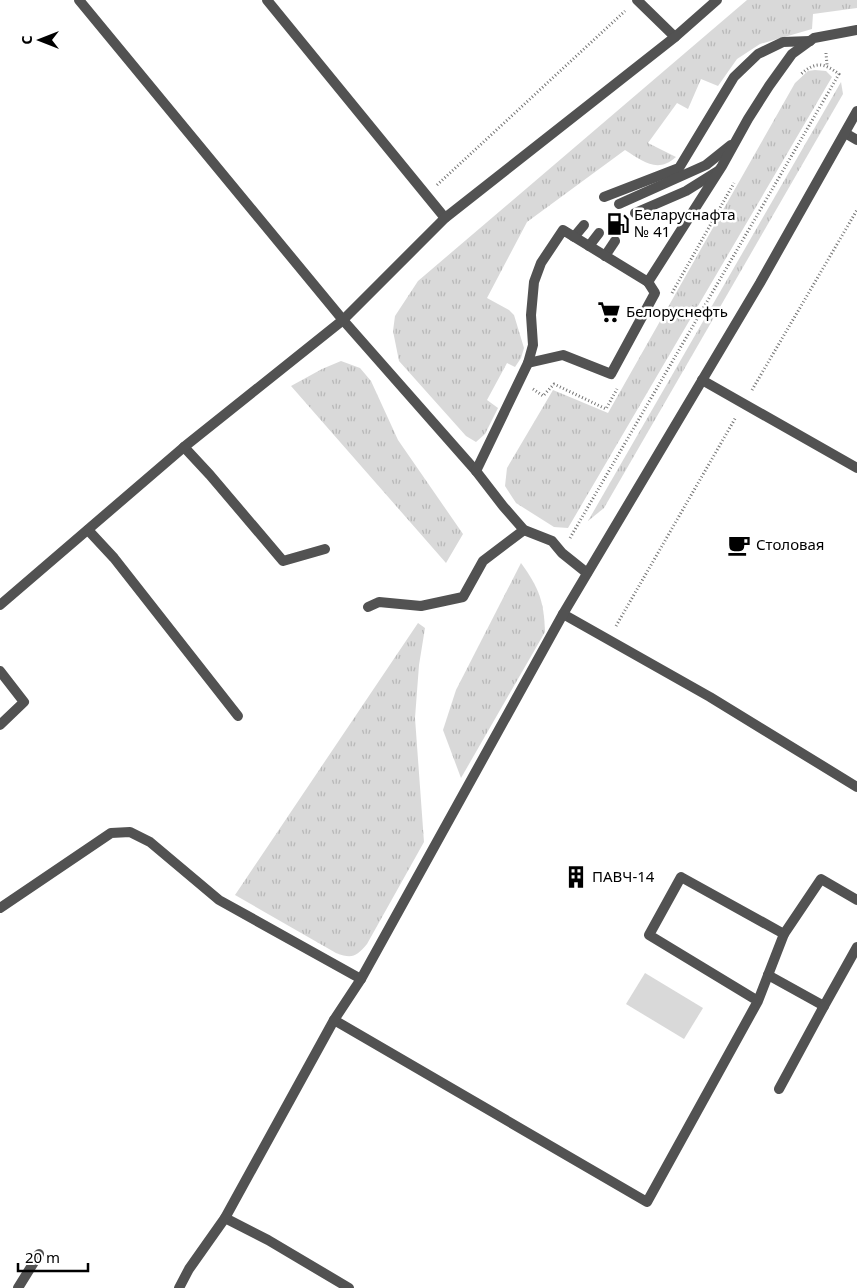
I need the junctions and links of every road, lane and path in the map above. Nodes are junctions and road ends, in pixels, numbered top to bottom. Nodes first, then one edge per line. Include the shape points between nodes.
1 (79, 0) edge
2 (267, 0) edge
3 (717, 0) edge
4 (633, 3) edge
5 (857, 30) edge
6 (675, 37) junction
7 (810, 41) junction
8 (798, 76) dead end
9 (857, 112) edge
10 (844, 133) junction
11 (857, 140) edge
12 (735, 142) junction
13 (720, 169) junction
14 (738, 176) dead end
15 (426, 196) junction
16 (604, 197) dead end
17 (619, 204) dead end
18 (857, 210) edge
19 (635, 213) dead end
20 (445, 218) junction
21 (584, 225) dead end
22 (599, 233) dead end
23 (574, 237) junction
24 (614, 241) dead end
25 (589, 246) junction
26 (605, 256) junction
27 (648, 282) junction
28 (669, 297) dead end
29 (343, 320) junction
30 (528, 363) junction
31 (520, 380) junction
32 (702, 380) junction
33 (621, 383) dead end
34 (743, 404) junction
35 (184, 447) junction
36 (857, 468) edge
37 (476, 471) junction
38 (88, 530) junction
39 (524, 530) junction
40 (325, 549) dead end
41 (562, 553) junction
42 (587, 573) junction
43 (0, 605) edge
44 (368, 607) dead end
45 (563, 614) junction
46 (608, 640) junction
47 (0, 671) edge
48 (238, 716) dead end
49 (0, 725) edge
50 (857, 787) edge
51 (857, 900) edge
52 (0, 908) edge
53 (784, 934) junction
54 (857, 947) edge
55 (768, 976) junction
56 (361, 979) junction
57 (758, 1001) junction
58 (824, 1006) junction
59 (334, 1020) junction
60 (779, 1089) dead end
61 (225, 1218) junction
62 (39, 1254) dead end
63 (18, 1288) edge
64 (179, 1288) edge
65 (350, 1288) edge

1 - 29 lane
2 - 15 lane
3 - 6 lane
4 - 6 lane
4 - 15 path
5 - 7 lane
6 - 20 lane
7 - 12 lane via 786,62
7 - 16 lane via 783,42 758,54 734,77 679,168
8 - 41 path via 810,66 827,65 839,74
9 - 10 lane
10 - 11 lane
10 - 32 lane
12 - 13 lane
12 - 17 lane via 706,165
13 - 19 lane via 686,190
13 - 27 lane
14 - 28 path
15 - 20 lane
18 - 34 path
20 - 29 lane
21 - 23 lane
22 - 25 lane
23 - 25 lane
23 - 30 lane via 563,230 541,263 534,282 533,345
24 - 26 lane
25 - 26 lane
26 - 27 lane
27 - 30 lane via 655,293 611,374 563,355
29 - 35 lane
29 - 37 lane
30 - 31 lane
31 - 33 path via 543,396 554,384 606,409
31 - 37 lane
32 - 34 lane
32 - 42 lane
34 - 36 lane
34 - 46 path
35 - 38 lane
35 - 40 lane via 283,561
37 - 39 lane
38 - 43 lane
38 - 48 lane via 114,558
39 - 41 lane via 552,541
39 - 44 lane via 483,561 464,597 421,606 379,602
41 - 42 lane
42 - 45 lane
45 - 46 lane
45 - 56 lane
46 - 50 lane via 710,697
47 - 49 lane via 24,702
51 - 53 lane via 821,879
52 - 56 lane via 111,833 130,832 150,842 219,900
53 - 55 lane
53 - 57 lane via 681,876 649,935
54 - 58 lane
55 - 57 lane
55 - 58 lane
56 - 59 lane
57 - 59 lane via 647,1202
58 - 60 lane
59 - 61 lane
61 - 64 lane
61 - 65 lane
62 - 63 lane

